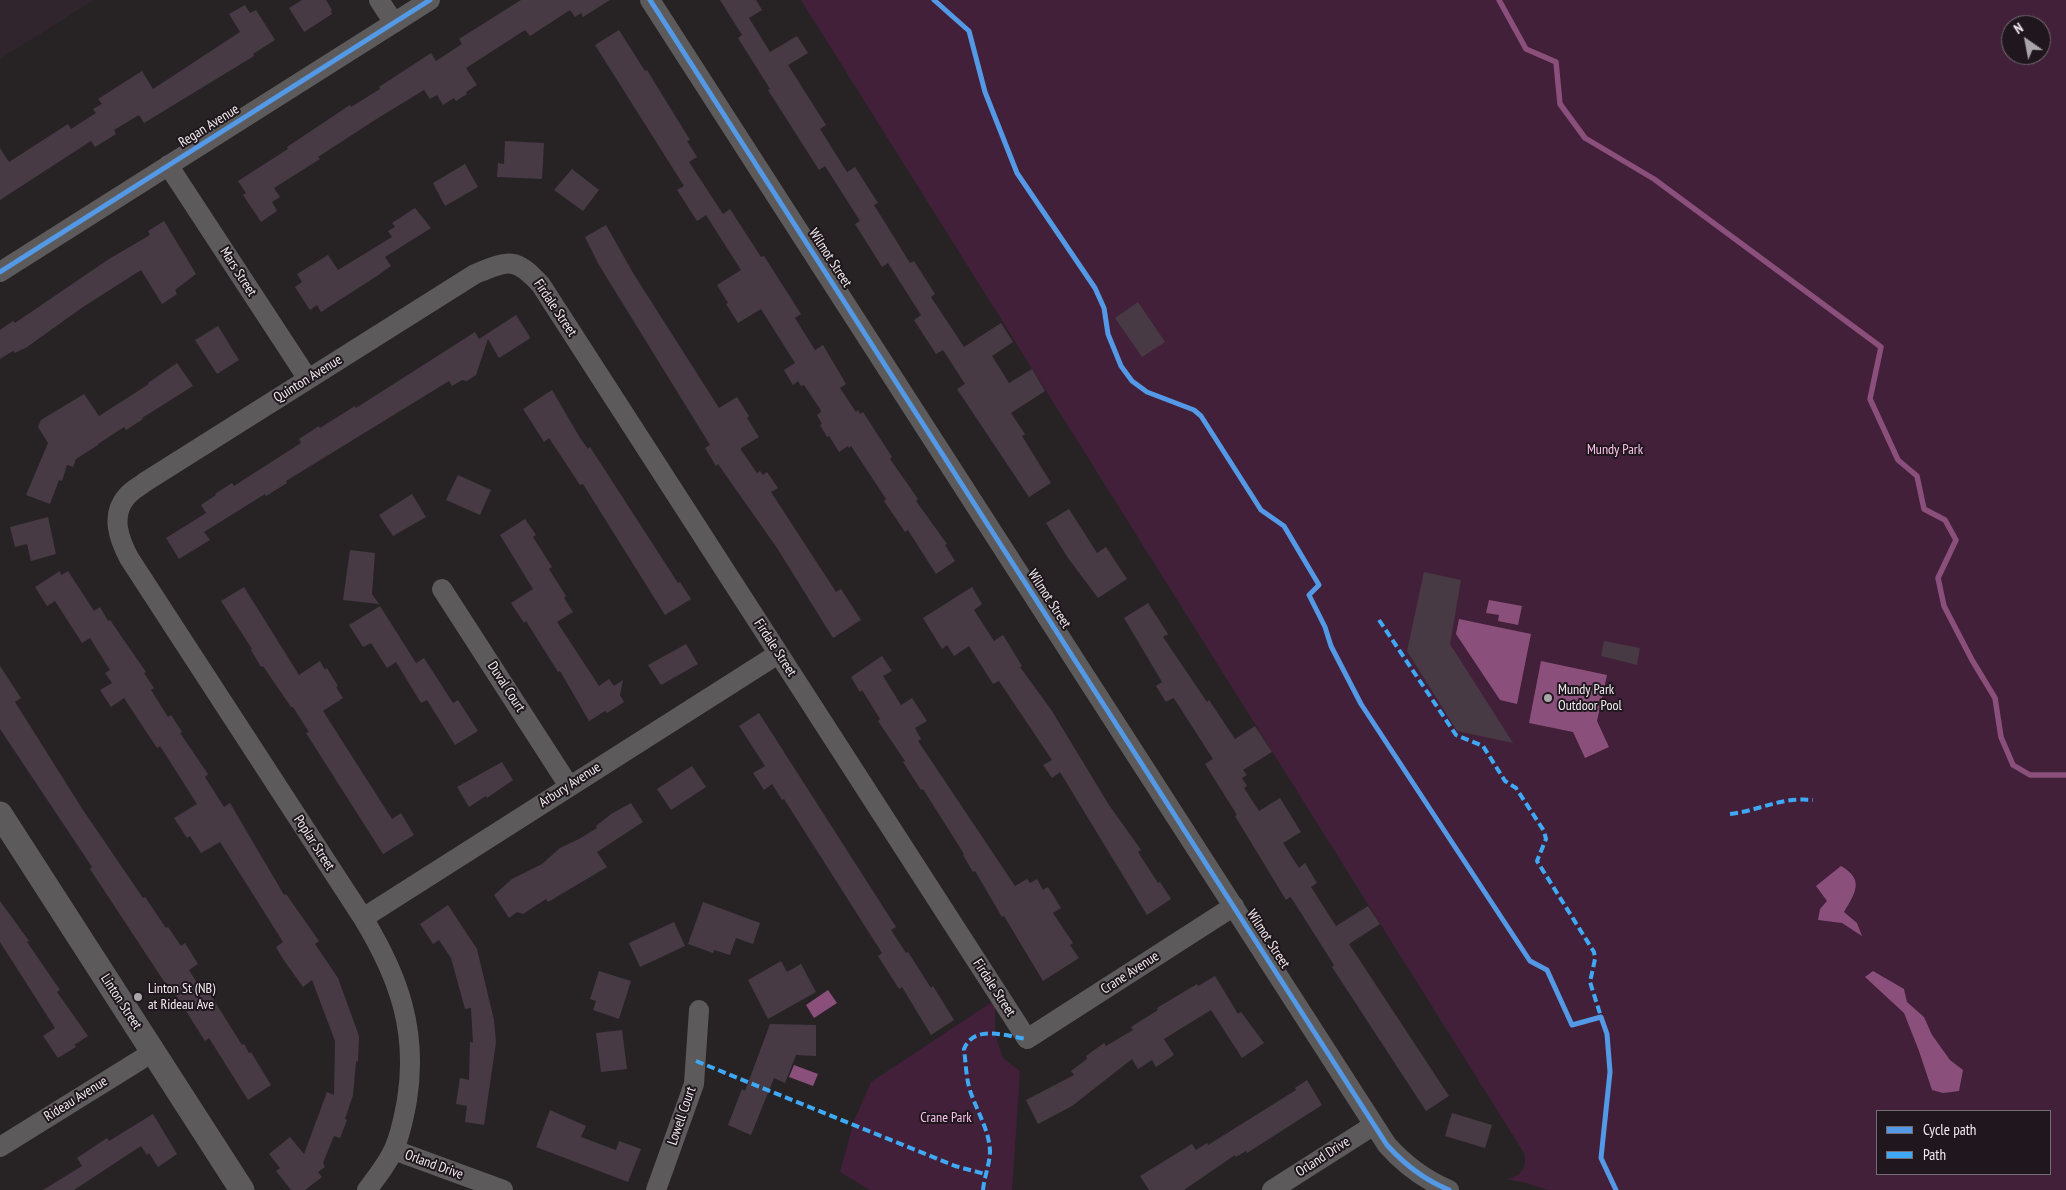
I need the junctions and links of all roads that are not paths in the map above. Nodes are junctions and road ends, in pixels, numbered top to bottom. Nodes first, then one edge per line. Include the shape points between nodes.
1 (379, 0) edge
2 (430, 0) edge
3 (650, 0) edge
4 (394, 23) junction
5 (168, 165) junction
6 (516, 263) joint
7 (0, 272) edge
8 (308, 379) junction
9 (118, 518) joint
10 (442, 589) dead end
11 (778, 654) junction
12 (569, 786) junction
13 (0, 814) edge
14 (1234, 906) junction
15 (362, 918) junction
16 (699, 1010) dead end
17 (1027, 1039) joint
18 (153, 1052) junction
19 (1374, 1124) junction
20 (0, 1147) edge
21 (394, 1150) junction
22 (242, 1190) edge
23 (366, 1190) edge
24 (503, 1190) edge
25 (656, 1190) edge
26 (1272, 1190) edge
27 (1449, 1190) edge

1 - 4 street
2 - 4 street, Regan Avenue
3 - 14 street, Wilmot Street
4 - 5 street, Regan Avenue
5 - 7 street, Regan Avenue
5 - 8 street, Mars Street
6 - 8 street, Quinton Avenue via 497,265 475,274
6 - 11 street, Firdale Street via 542,285
8 - 9 street, Quinton Avenue via 146,482 127,496 120,506
9 - 15 street, Poplar Street via 117,530 129,558
10 - 12 street, Duval Court
11 - 12 street, Arbury Avenue
11 - 17 street, Firdale Street
12 - 15 street, Arbury Avenue
13 - 18 street, Linton Street
14 - 17 street, Crane Avenue
14 - 19 street, Wilmot Street
15 - 21 street, Poplar Street via 400,992 409,1037 410,1082
16 - 25 street, Lowell Court via 694,1084
18 - 20 street, Rideau Avenue
18 - 22 street, Linton Street
19 - 26 street, Orland Drive
19 - 27 street, Wilmot Street via 1396,1155 1427,1179
21 - 23 street, Poplar Street
21 - 24 street, Orland Drive

